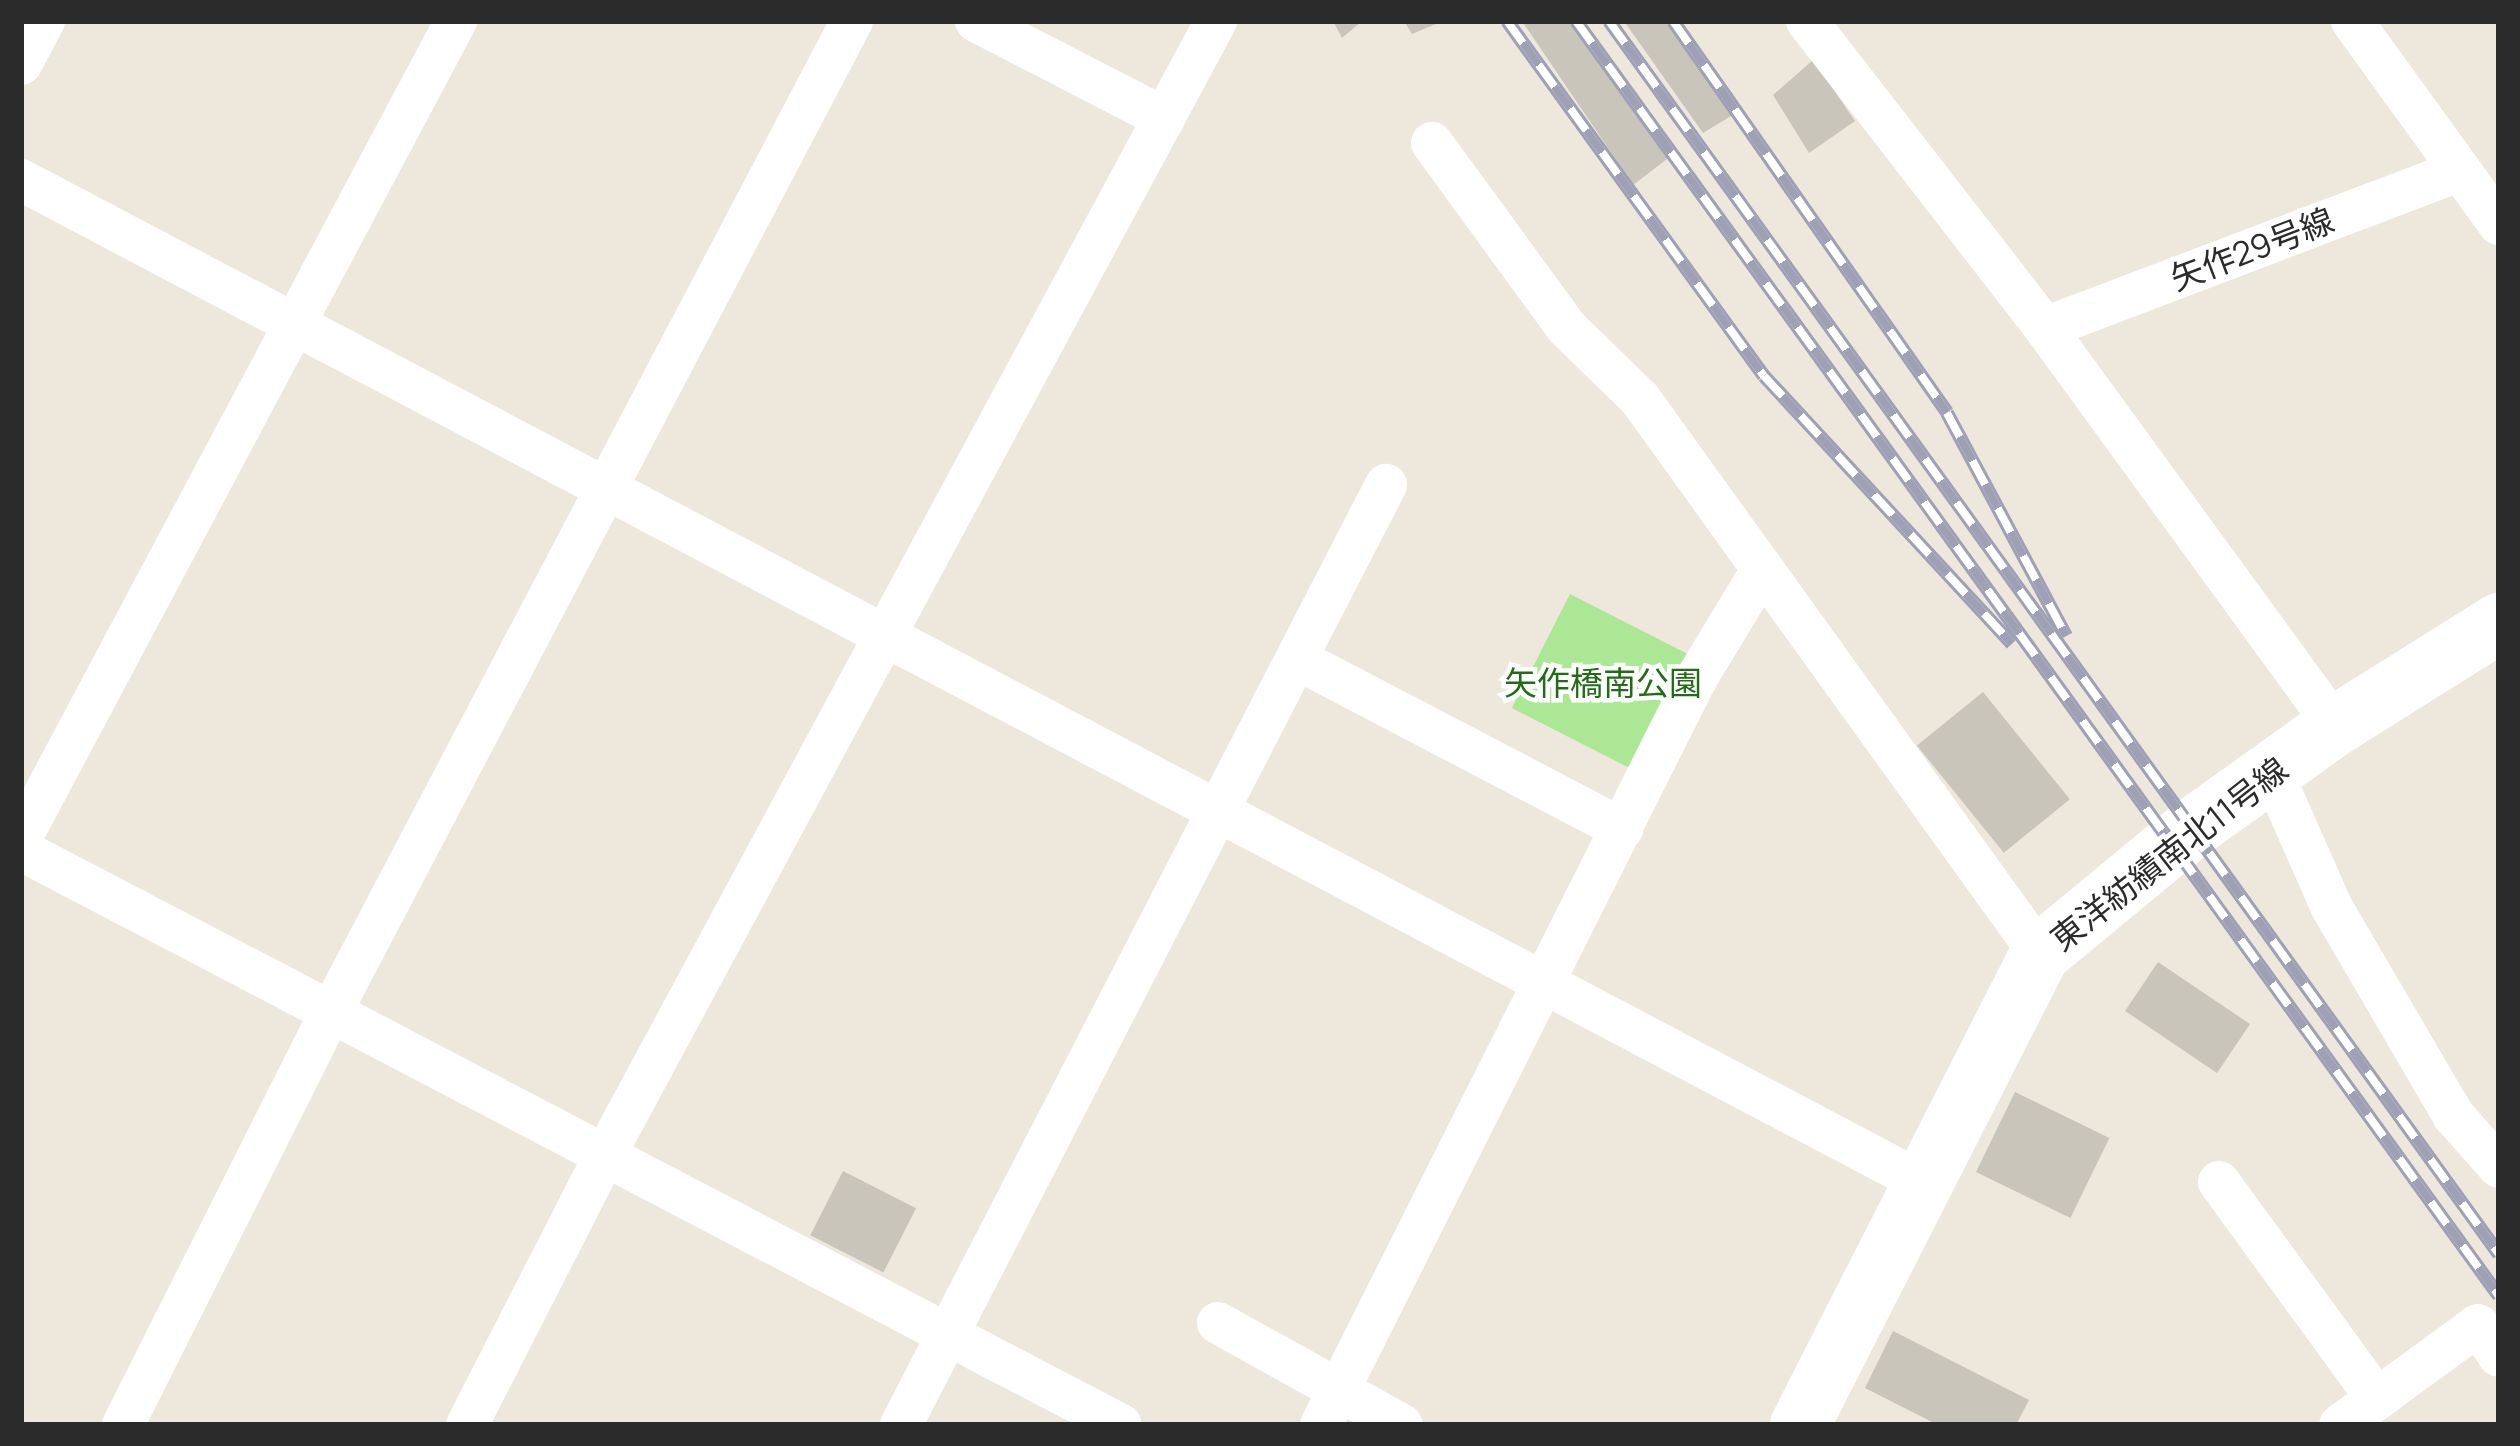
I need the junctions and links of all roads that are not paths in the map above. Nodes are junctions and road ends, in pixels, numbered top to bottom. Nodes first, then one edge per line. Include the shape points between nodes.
1 (44, 21) edge
2 (456, 21) edge
3 (852, 21) edge
4 (976, 21) edge
5 (1216, 21) edge
6 (1807, 21) edge
7 (2352, 21) edge
8 (21, 64) edge
9 (1164, 118) junction
10 (1432, 143) dead end
11 (2477, 177) edge
12 (21, 180) edge
13 (2499, 224) edge
14 (292, 322) junction
15 (2045, 328) junction
16 (1386, 485) dead end
17 (608, 488) junction
18 (1762, 570) junction
19 (2499, 623) edge
20 (887, 635) junction
21 (1297, 659) junction
22 (2335, 726) junction
23 (2272, 772) junction
24 (1219, 810) junction
25 (1622, 829) junction
26 (21, 838) edge
27 (21, 850) edge
28 (2040, 954) junction
29 (1542, 979) junction
30 (331, 1012) junction
31 (605, 1155) junction
32 (2499, 1168) edge
33 (2219, 1182) dead end
34 (1923, 1183) junction
35 (1218, 1323) dead end
36 (948, 1335) junction
37 (2499, 1356) edge
38 (2377, 1399) junction
39 (1330, 1408) edge
40 (123, 1425) edge
41 (467, 1425) edge
42 (901, 1425) edge
43 (1121, 1425) edge
44 (1402, 1425) edge
45 (1800, 1425) edge
46 (2340, 1425) edge

1 - 8 street
2 - 14 street
3 - 17 street
4 - 9 street
5 - 9 street
6 - 15 street
7 - 11 street
9 - 20 street
10 - 18 street via 1567,327 1640,399
11 - 13 street
11 - 15 street, 矢作29号線
12 - 14 street
14 - 17 street
14 - 26 street
15 - 22 street
16 - 21 street
17 - 20 street
17 - 30 street
18 - 25 street via 1696,679
18 - 28 street
19 - 22 street, 東洋紡績南北11号線
20 - 24 street
20 - 31 street
21 - 24 street
21 - 25 street
22 - 23 street, 東洋紡績南北11号線
23 - 28 street, 東洋紡績南北11号線
23 - 32 street via 2331,906 2453,1115
24 - 29 street
24 - 36 street
25 - 29 street
27 - 30 street
28 - 34 street, 東洋紡績南北11号線
29 - 34 street
29 - 39 street
30 - 31 street
30 - 40 street
31 - 36 street
31 - 41 street
33 - 38 street
34 - 45 street, 東洋紡績南北11号線
35 - 39 street
36 - 42 street
36 - 43 street
37 - 38 street via 2477,1325
38 - 46 street
39 - 44 street

